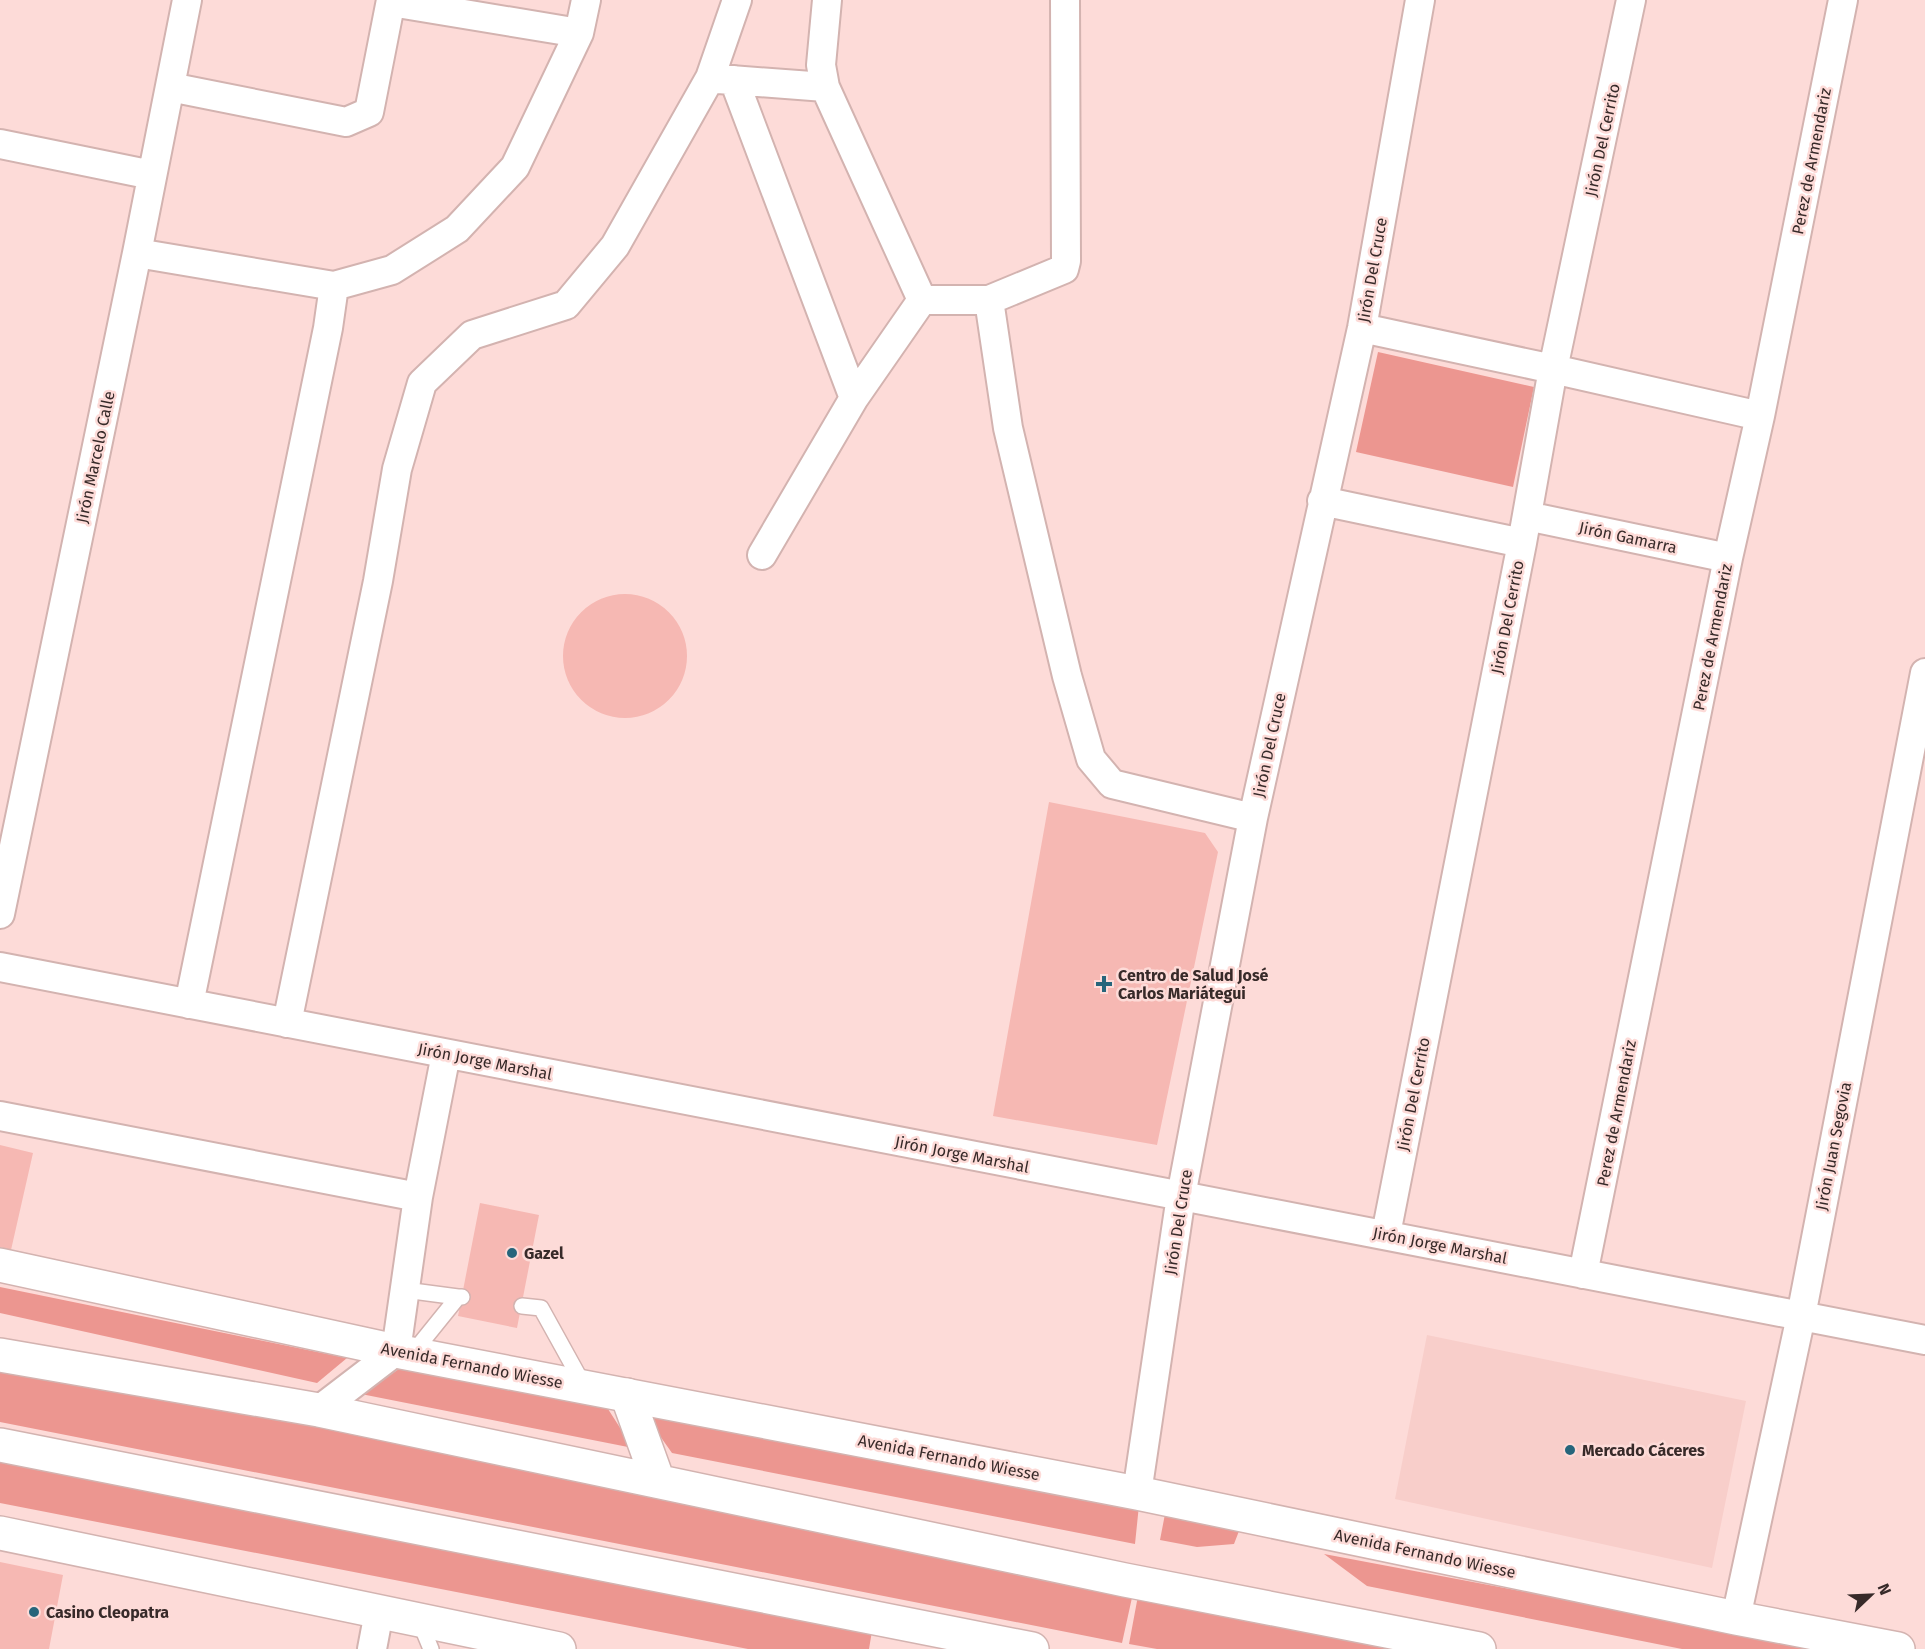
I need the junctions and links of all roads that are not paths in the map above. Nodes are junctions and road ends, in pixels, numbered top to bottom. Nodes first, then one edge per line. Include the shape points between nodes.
1 (187, 0) edge
2 (586, 0) edge
3 (737, 0) edge
4 (827, 0) edge
5 (1065, 0) edge
6 (1420, 0) edge
7 (1631, 0) edge
8 (1844, 0) edge
9 (391, 1) edge
10 (579, 33) junction
11 (722, 79) junction
12 (170, 87) junction
13 (825, 87) junction
14 (0, 144) edge
15 (152, 175) junction
16 (137, 253) junction
17 (334, 286) junction
18 (922, 300) junction
19 (989, 300) junction
20 (1362, 328) junction
21 (1553, 369) junction
22 (854, 398) junction
23 (1760, 416) junction
24 (1322, 501) junction
25 (1525, 530) junction
26 (762, 555) dead end
27 (1728, 558) junction
28 (1925, 673) edge
29 (1253, 818) junction
30 (0, 914) edge
31 (0, 967) edge
32 (189, 1004) junction
33 (287, 1023) junction
34 (446, 1054) junction
35 (0, 1116) edge
36 (1181, 1196) junction
37 (418, 1197) junction
38 (1386, 1234) junction
39 (0, 1265) edge
40 (1583, 1274) junction
41 (405, 1290) junction
42 (522, 1306) dead end
43 (1801, 1316) junction
44 (1925, 1340) edge
45 (404, 1352) junction
46 (0, 1354) edge
47 (584, 1387) junction
48 (627, 1395) junction
49 (319, 1410) junction
50 (0, 1445) edge
51 (658, 1481) junction
52 (1137, 1493) junction
53 (0, 1533) edge
54 (379, 1612) junction
55 (1736, 1618) junction
56 (425, 1635) edge
57 (372, 1649) edge
58 (559, 1649) edge
59 (1032, 1649) edge
60 (1479, 1649) edge
61 (1898, 1649) edge

1 - 12 street, Jirón Marcelo Calle
2 - 10 street
3 - 11 street
4 - 13 street via 821,65
5 - 19 street via 1064,269
6 - 20 street, Jirón Del Cruce
7 - 21 street, Jirón Del Cerrito
8 - 23 street, Perez de Armendariz
9 - 10 street
9 - 12 street via 369,112 346,122
10 - 17 street via 515,167 457,229 392,270
11 - 13 street
11 - 22 street
11 - 33 street via 615,246 566,305 472,335 422,383 397,470 378,581
12 - 15 street, Jirón Marcelo Calle
13 - 18 street
14 - 15 street
15 - 16 street, Jirón Marcelo Calle
16 - 17 street
16 - 30 street, Jirón Marcelo Calle
17 - 32 street
18 - 19 street
18 - 22 street
19 - 29 street via 1008,428 1067,676 1091,759 1112,784
20 - 21 street
20 - 24 street, Jirón Del Cruce
21 - 23 street
21 - 25 street, Jirón Del Cerrito
22 - 26 street
23 - 27 street, Perez de Armendariz
24 - 25 street, Jirón Gamarra
24 - 29 street, Jirón Del Cruce
25 - 27 street, Jirón Gamarra
25 - 38 street, Jirón Del Cerrito
27 - 40 street, Perez de Armendariz
28 - 43 street, Jirón Juan Segovia
29 - 36 street, Jirón Del Cruce
31 - 32 street, Jirón Jorge Marshal
32 - 33 street, Jirón Jorge Marshal
33 - 34 street, Jirón Jorge Marshal
34 - 36 street, Jirón Jorge Marshal
34 - 37 street
35 - 37 street
36 - 38 street, Jirón Jorge Marshal
36 - 52 street, Jirón Del Cruce
37 - 41 street
38 - 40 street, Jirón Jorge Marshal
39 - 45 main road, Avenida Fernando Wiesse
40 - 43 street, Jirón Jorge Marshal
41 - 45 street
41 - 45 lane via 460,1297
42 - 47 lane via 542,1308
43 - 44 street, Jirón Jorge Marshal
43 - 55 street, Jirón Juan Segovia
45 - 47 main road, Avenida Fernando Wiesse
45 - 49 street
46 - 49 main road
47 - 48 main road, Avenida Fernando Wiesse
48 - 51 main road
48 - 52 main road, Avenida Fernando Wiesse
49 - 51 main road
50 - 59 main road
51 - 60 main road via 1125,1580
52 - 55 main road, Avenida Fernando Wiesse
53 - 54 main road
54 - 56 main road
54 - 57 street
55 - 61 main road, Avenida Fernando Wiesse
56 - 58 main road

